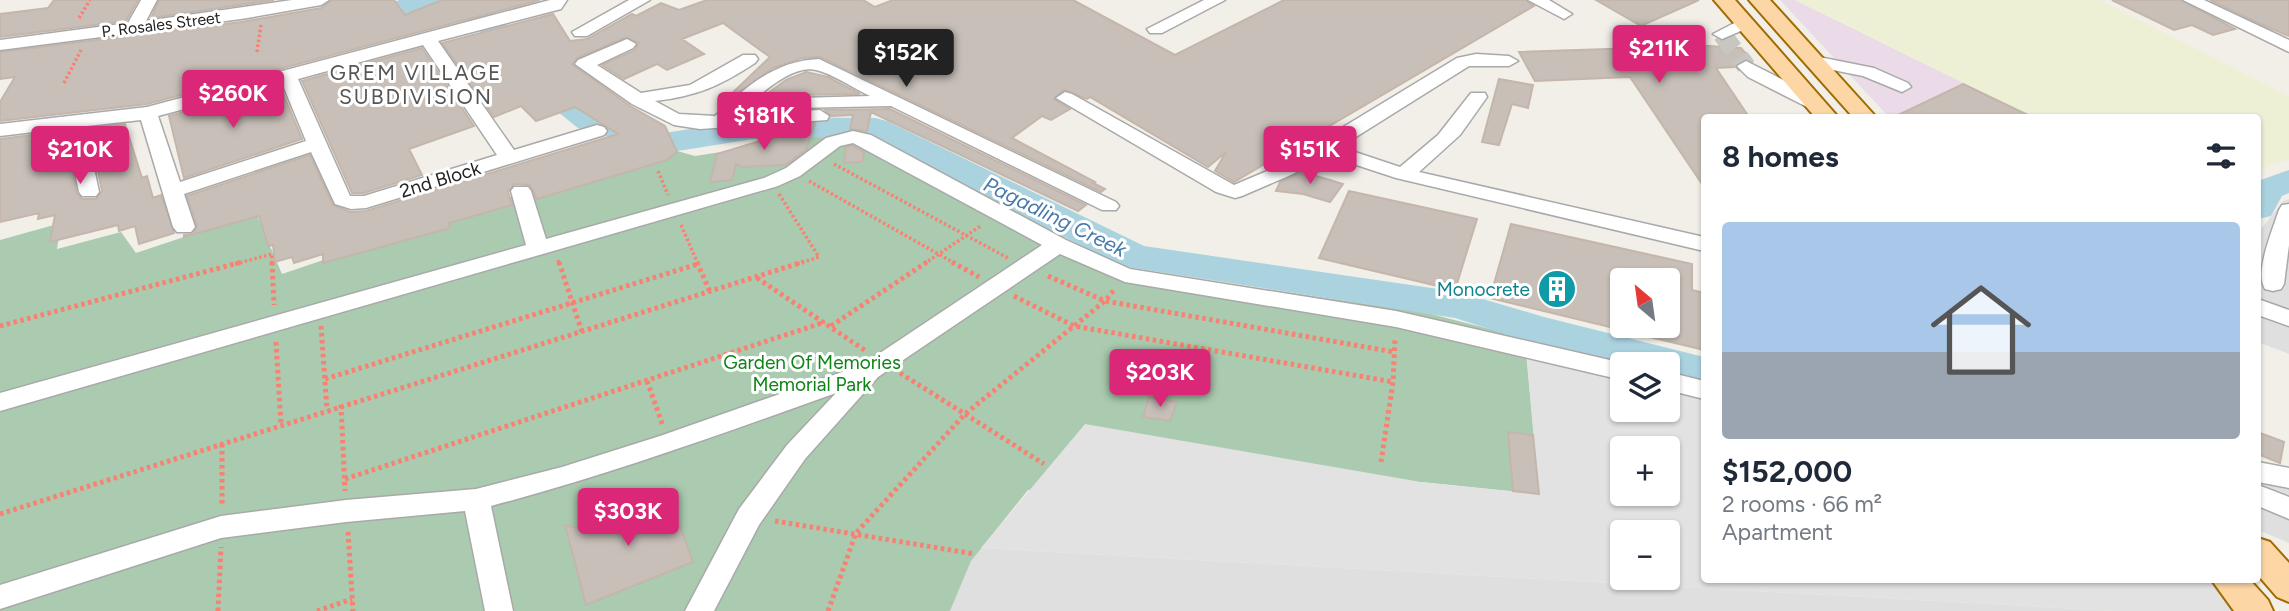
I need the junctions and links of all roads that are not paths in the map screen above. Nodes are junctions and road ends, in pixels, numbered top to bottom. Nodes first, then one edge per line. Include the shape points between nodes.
1 (149, 0) edge
2 (321, 0) edge
3 (511, 0) edge
4 (642, 0) edge
5 (1217, 0) edge
6 (1536, 0) edge
7 (1724, 0) edge
8 (1759, 0) edge
9 (2191, 0) edge
10 (1564, 13) dead end
11 (566, 15) edge
12 (493, 21) junction
13 (1744, 23) junction
14 (134, 28) junction
15 (1156, 29) dead end
16 (1722, 34) dead end
17 (428, 40) junction
18 (626, 44) dead end
19 (0, 46) edge
20 (2289, 47) edge
21 (601, 54) junction
22 (749, 59) dead end
23 (1509, 61) dead end
24 (1814, 61) junction
25 (1746, 66) tunnel mouth
26 (288, 77) junction
27 (1902, 87) dead end
28 (1478, 97) dead end
29 (1065, 98) dead end
30 (639, 100) junction
31 (891, 101) junction
32 (738, 106) junction
33 (1820, 110) edge
34 (148, 113) junction
35 (1862, 114) edge
36 (820, 116) dead end
37 (78, 122) junction
38 (720, 122) junction
39 (0, 130) edge
40 (597, 131) dead end
41 (317, 144) junction
42 (1324, 148) junction
43 (509, 158) junction
44 (1403, 174) junction
45 (174, 190) junction
46 (521, 191) dead end
47 (89, 192) dead end
48 (1109, 206) dead end
49 (2289, 210) edge
50 (184, 227) dead end
51 (1701, 243) edge
52 (1058, 245) junction
53 (545, 246) junction
54 (2281, 251) edge
55 (2270, 283) edge
56 (2261, 308) edge
57 (2289, 318) edge
58 (1610, 368) edge
59 (871, 371) junction
60 (1680, 384) edge
61 (1701, 389) edge
62 (0, 402) edge
63 (2261, 473) edge
64 (2289, 478) edge
65 (2261, 496) edge
66 (476, 499) junction
67 (2289, 508) edge
68 (2261, 555) edge
69 (2231, 583) edge
70 (2289, 587) edge
71 (0, 597) edge
72 (499, 611) edge
73 (699, 611) edge
74 (2255, 611) edge

1 - 14 street
2 - 14 street, P. Rosales Street
3 - 12 street
4 - 11 street
5 - 15 street
6 - 10 street
7 - 13 main road
8 - 24 main road
9 - 20 street
11 - 12 street
11 - 21 street
12 - 17 street
13 - 16 street
13 - 33 main road
14 - 19 street, P. Rosales Street
17 - 26 street
17 - 43 street
18 - 21 street
21 - 30 street via 586,66
22 - 30 street via 700,88
23 - 42 street via 1463,62
24 - 27 street via 1868,72
24 - 35 main road
25 - 33 street
26 - 34 street
26 - 41 street, 2nd Block
28 - 44 street via 1456,130
29 - 42 street via 1235,192
30 - 38 street via 674,119
31 - 32 street
31 - 32 street via 819,64 807,63 780,71
31 - 48 street
32 - 38 street
34 - 37 street
34 - 45 street
36 - 38 street
37 - 39 street
37 - 47 street via 74,146 82,158
40 - 43 street, 2nd Block
41 - 43 street, 2nd Block via 342,200 351,203
41 - 45 street
42 - 44 street
44 - 51 street
45 - 50 street
46 - 53 street
49 - 54 street
52 - 53 street via 864,139 842,138 771,182
52 - 58 street via 1125,275 1396,319
52 - 59 street
53 - 62 street
54 - 55 street
56 - 57 street
59 - 66 street via 669,443
59 - 73 street via 796,452 748,517
60 - 61 street
63 - 64 street
65 - 67 street
66 - 71 street via 221,527
66 - 72 street
68 - 70 main road
69 - 74 main road

